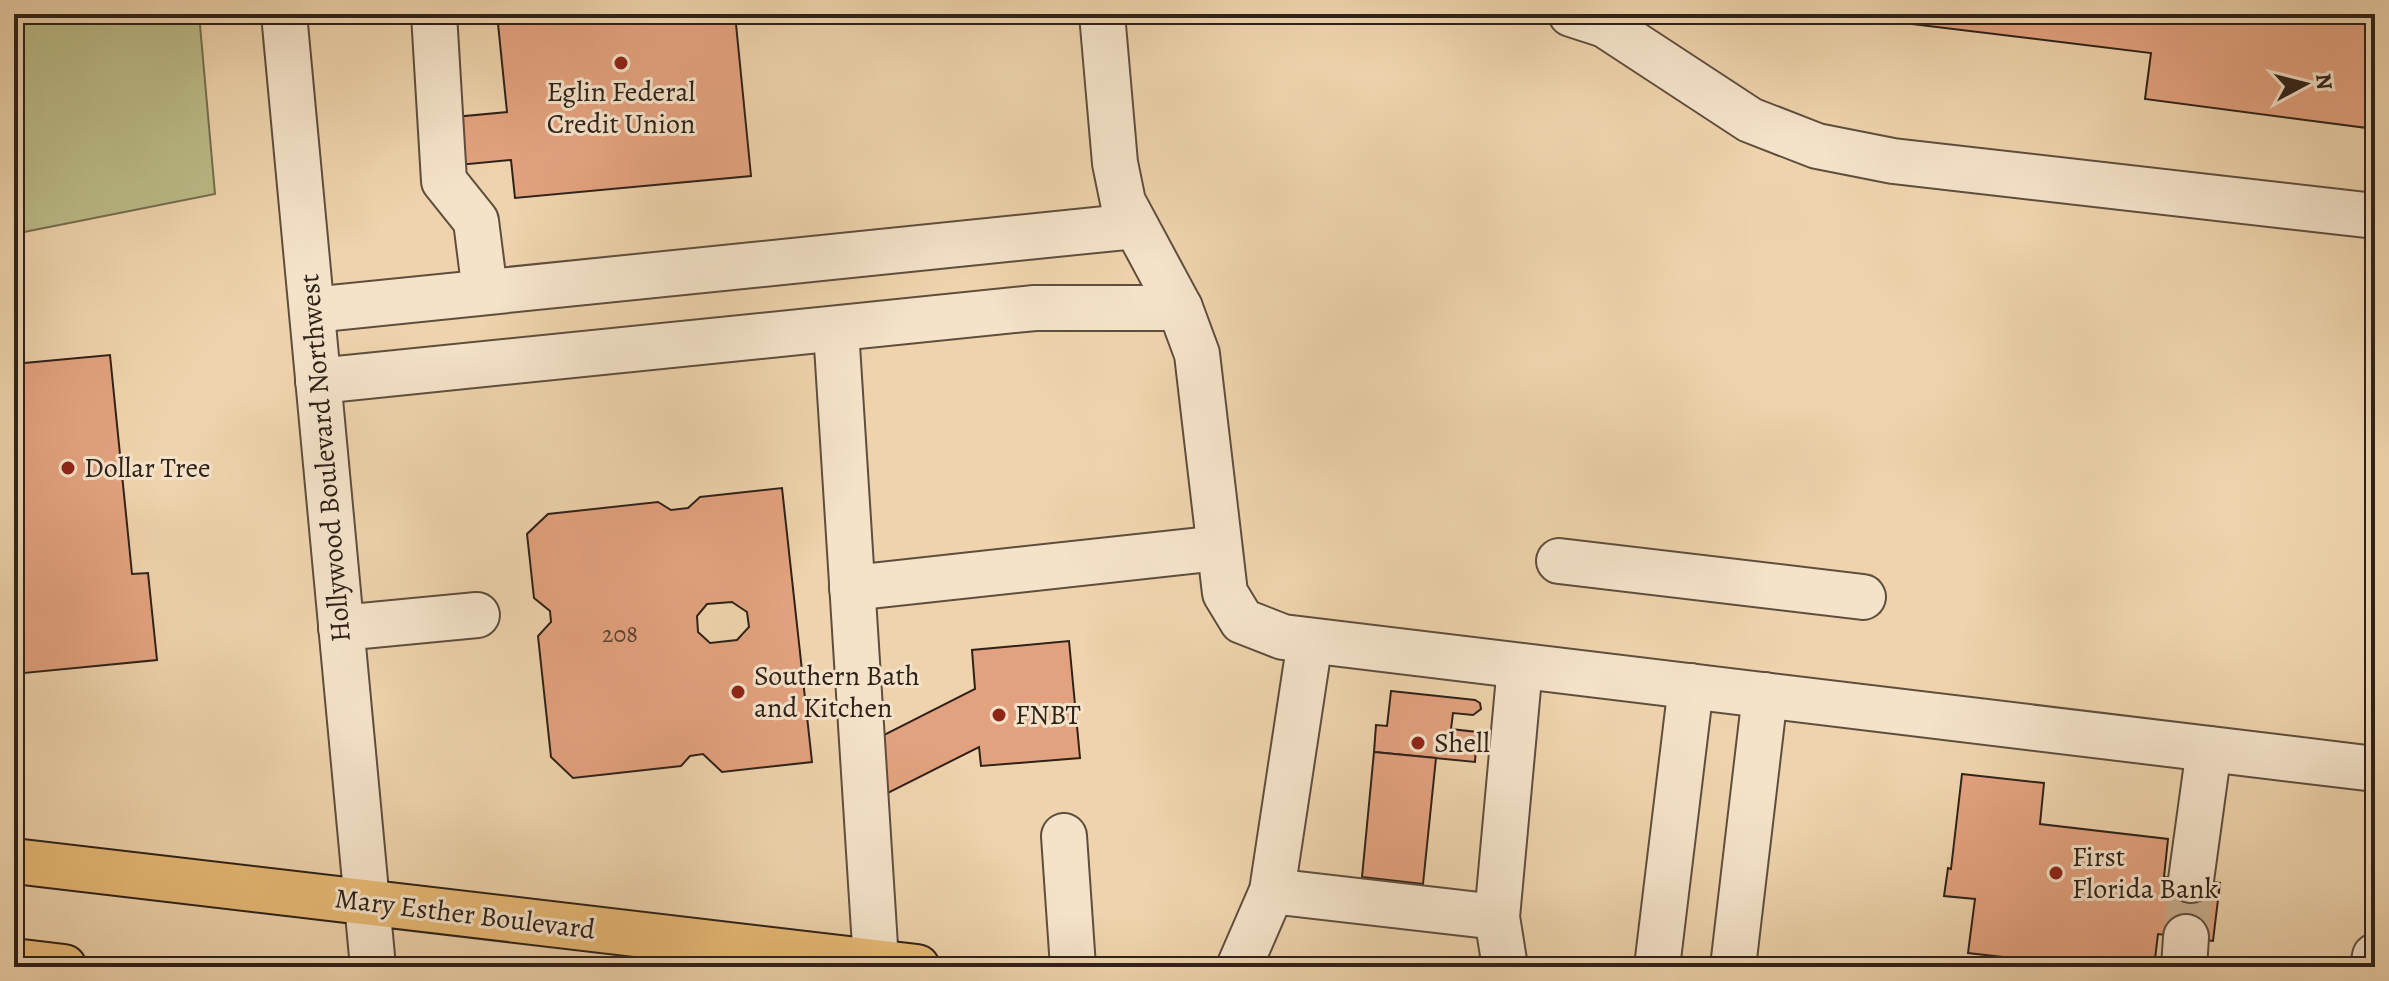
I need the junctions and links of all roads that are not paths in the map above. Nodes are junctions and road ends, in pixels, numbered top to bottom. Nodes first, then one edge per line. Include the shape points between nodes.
1 (284, 14) edge
2 (434, 14) edge
3 (1102, 14) edge
4 (1571, 14) edge
5 (2375, 216) edge
6 (1135, 226) junction
7 (485, 292) junction
8 (1180, 308) junction
9 (312, 310) junction
10 (836, 330) junction
11 (318, 381) junction
12 (1219, 548) junction
13 (1559, 561) dead end
14 (852, 588) junction
15 (1863, 597) dead end
16 (477, 615) dead end
17 (341, 628) junction
18 (1310, 641) junction
19 (1520, 666) junction
20 (1691, 686) junction
21 (1765, 695) junction
22 (2209, 749) junction
23 (2375, 769) edge
24 (1064, 836) dead end
25 (14, 861) edge
26 (2191, 880) tunnel mouth
27 (1272, 891) junction
28 (366, 903) junction
29 (1497, 917) junction
30 (2375, 956) edge
31 (18, 963) edge
32 (896, 965) edge
33 (64, 967) edge
34 (373, 967) edge
35 (1073, 967) edge
36 (1239, 967) edge
37 (1505, 967) edge
38 (1657, 967) edge
39 (1733, 967) edge
40 (2373, 967) edge

1 - 9 street, Hollywood Boulevard Northwest
2 - 7 street via 444,181 476,221
3 - 6 street via 1115,163 1123,202
4 - 5 street via 1605,25 1750,120 1817,146 1893,161
6 - 7 street
6 - 8 street
7 - 9 street
8 - 10 street via 1035,308
8 - 12 street via 1197,354
9 - 11 street, Hollywood Boulevard Northwest
10 - 11 street
10 - 14 street
11 - 17 street, Hollywood Boulevard Northwest
12 - 14 street
12 - 18 street via 1225,593 1242,621
13 - 15 street
14 - 32 street
16 - 17 street
17 - 28 street, Hollywood Boulevard Northwest
18 - 19 street
18 - 27 street
19 - 20 street
19 - 29 street
20 - 21 street
20 - 38 street
21 - 22 street
21 - 39 street
22 - 23 street
22 - 26 street
24 - 35 street
25 - 28 main road, Mary Esther Boulevard
27 - 29 street
27 - 36 street
28 - 32 main road, Mary Esther Boulevard
28 - 34 street, Hollywood Boulevard Northwest
29 - 37 street
30 - 40 street
31 - 33 main road

